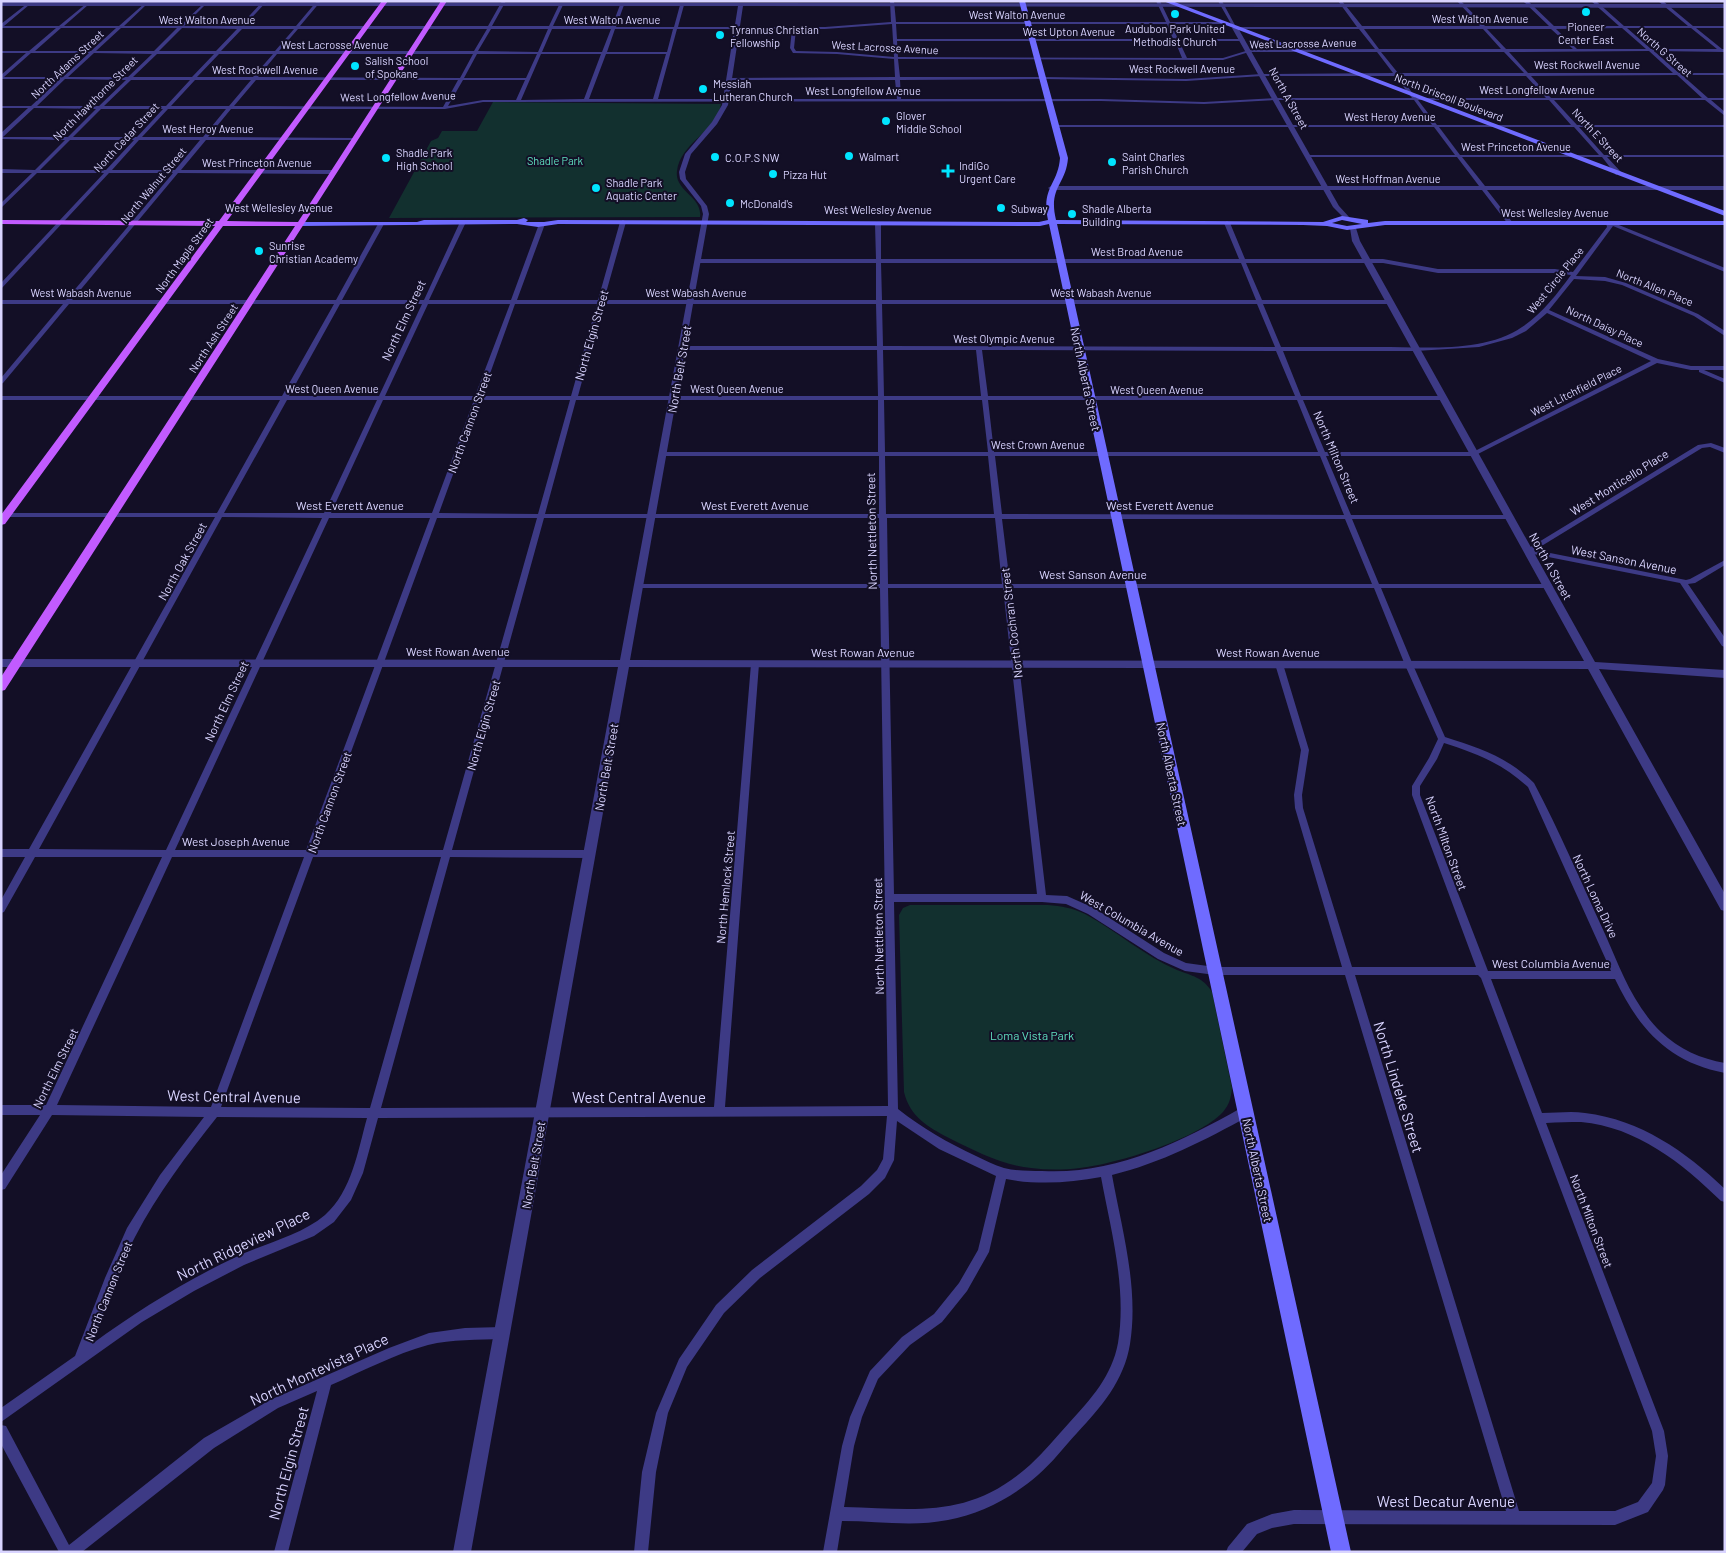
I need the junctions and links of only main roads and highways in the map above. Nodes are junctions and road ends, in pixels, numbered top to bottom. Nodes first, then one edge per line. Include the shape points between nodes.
1 (384, 3) edge
2 (443, 3) edge
3 (1162, 3) edge
4 (1023, 4) edge
5 (920, 220) junction
6 (223, 221) junction
7 (303, 221) junction
8 (423, 221) junction
9 (1724, 221) edge
10 (1, 222) edge
11 (518, 222) junction
12 (558, 222) junction
13 (709, 222) junction
14 (1048, 222) junction
15 (894, 224) junction
16 (940, 224) junction
17 (3, 517) edge
18 (1, 687) edge
19 (1341, 1552) edge

1 - 6 main road, North Maple Street
2 - 7 main road, North Ash Street
3 - 9 main road, North Driscoll Boulevard via 1295,50 1655,188
4 - 14 main road, North Alberta Street via 1064,163 1051,188
5 - 13 main road, West Wellesley Avenue
5 - 14 main road, West Wellesley Avenue
5 - 15 main road
5 - 16 main road
6 - 7 main road, West Wellesley Avenue
6 - 10 main road, West Wellesley Avenue
6 - 17 main road, North Maple Street
7 - 8 main road, West Wellesley Avenue
7 - 8 main road, West Wellesley Avenue via 417,224
7 - 18 main road, North Ash Street
8 - 11 main road, West Wellesley Avenue
9 - 14 main road, West Wellesley Avenue
11 - 12 main road, West Wellesley Avenue
11 - 12 main road, West Wellesley Avenue
12 - 13 main road, West Wellesley Avenue
13 - 15 main road, West Wellesley Avenue
14 - 16 main road, West Wellesley Avenue
14 - 19 main road, North Alberta Street via 1061,260
15 - 16 main road, West Wellesley Avenue

